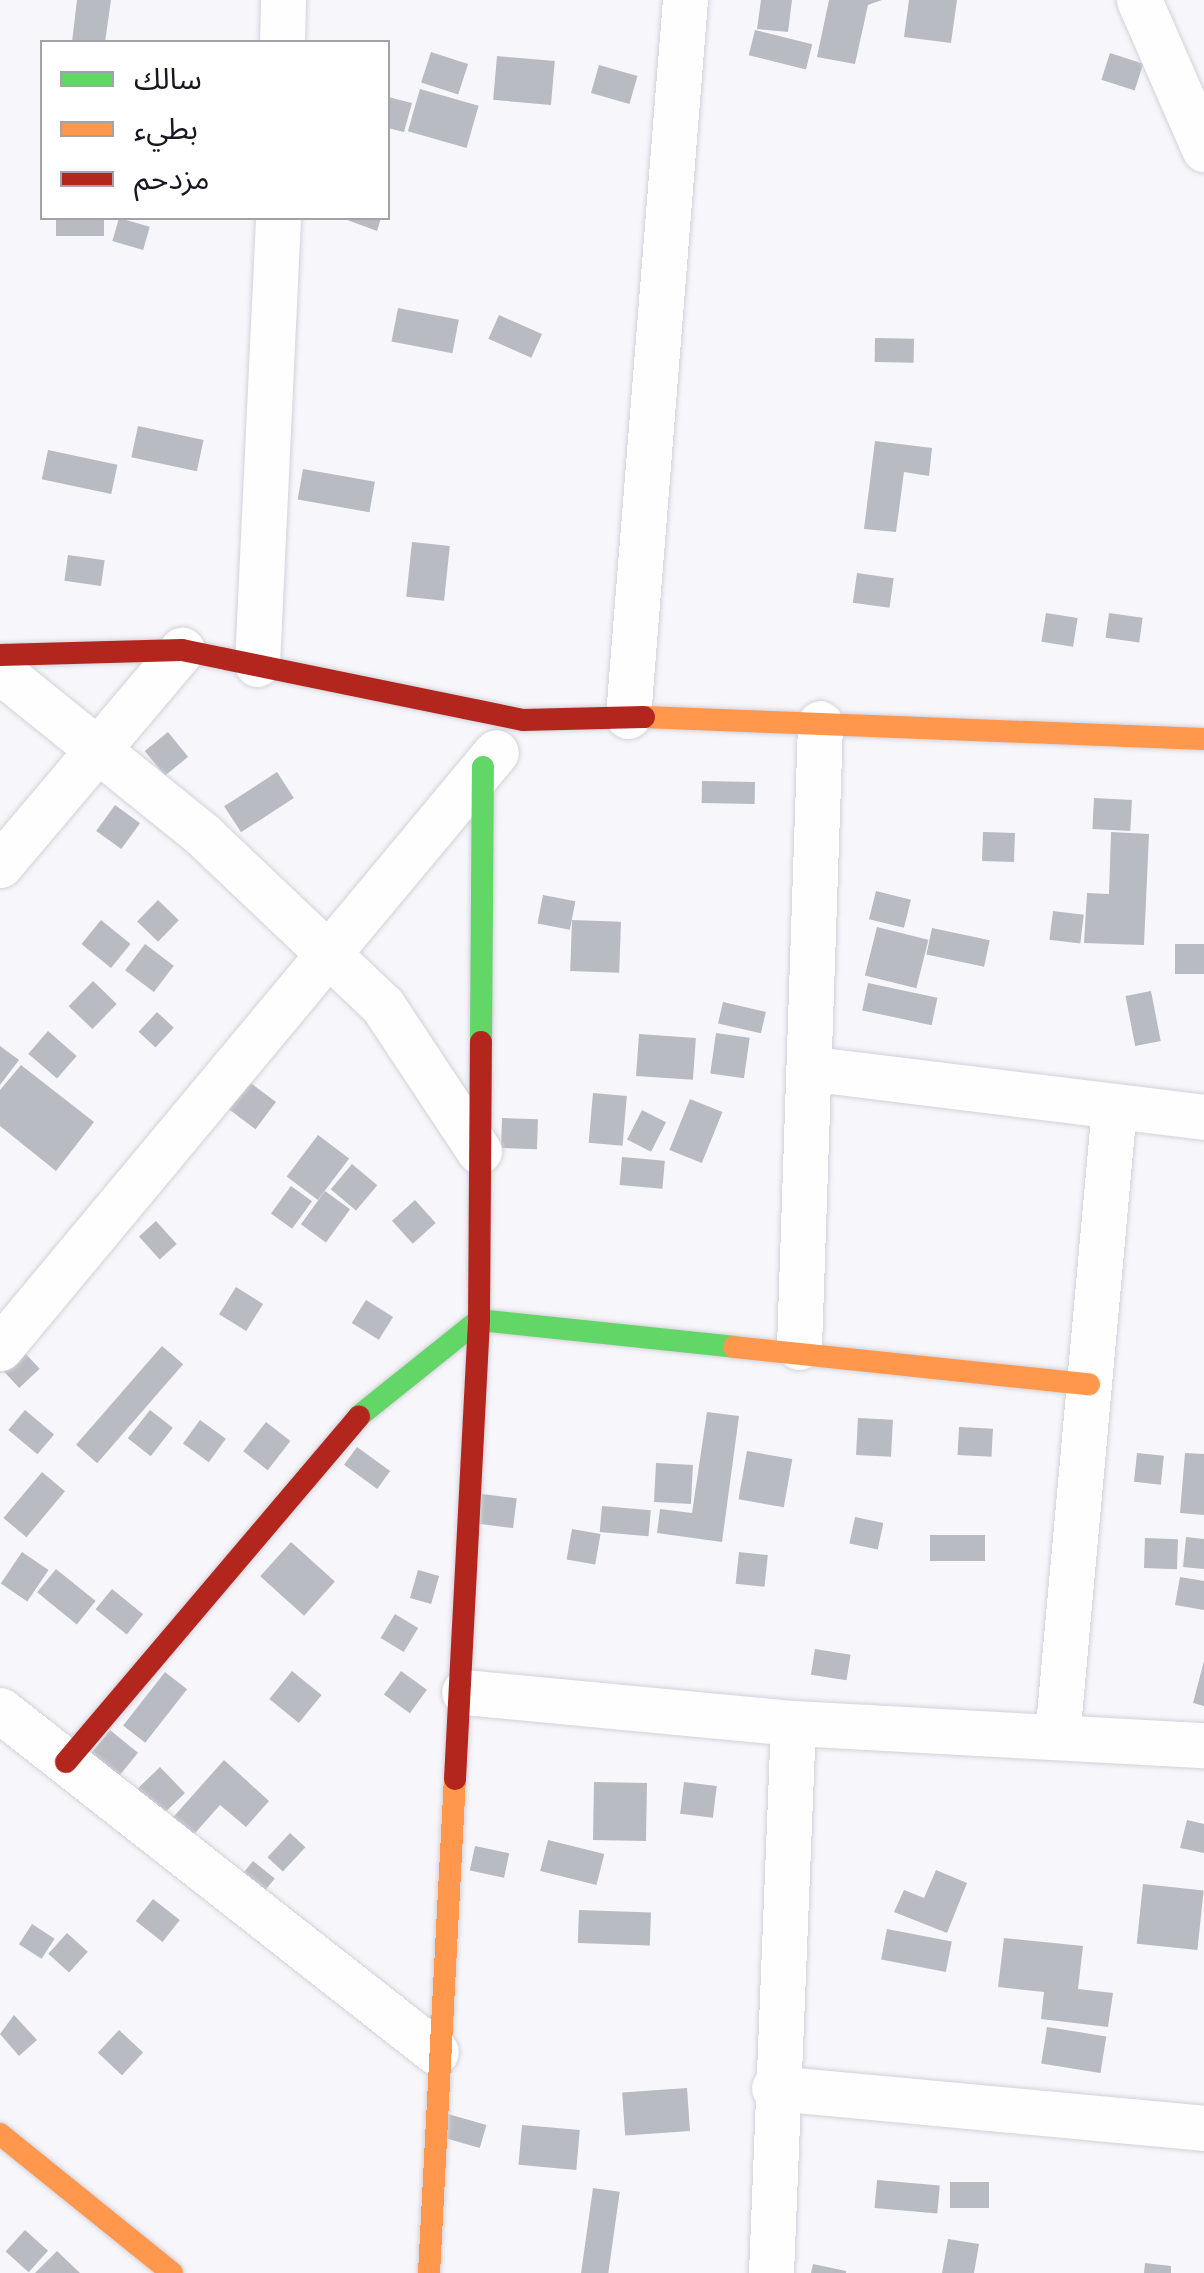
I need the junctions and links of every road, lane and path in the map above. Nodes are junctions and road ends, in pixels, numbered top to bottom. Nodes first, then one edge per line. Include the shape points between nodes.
1 (283, 0) edge
2 (685, 0) edge
3 (1149, 10) edge
4 (282, 40) edge
5 (1204, 149) edge
6 (278, 220) edge
7 (182, 650) junction
8 (0, 655) edge
9 (257, 664) junction
10 (0, 671) edge
11 (628, 716) junction
12 (522, 720) junction
13 (820, 723) junction
14 (1204, 739) edge
15 (101, 746) junction
16 (483, 767) junction
17 (0, 865) edge
18 (325, 949) junction
19 (814, 1069) junction
20 (1114, 1107) junction
21 (1204, 1117) edge
22 (480, 1151) junction
23 (479, 1320) junction
24 (0, 1348) edge
25 (800, 1348) junction
26 (1089, 1384) junction
27 (464, 1692) junction
28 (0, 1710) edge
29 (792, 1723) junction
30 (1056, 1737) junction
31 (1204, 1745) edge
32 (66, 1762) junction
33 (436, 2052) junction
34 (774, 2088) junction
35 (1204, 2128) edge
36 (0, 2134) edge
37 (172, 2273) edge
38 (429, 2273) edge
39 (771, 2273) edge

1 - 4 street
2 - 11 street
3 - 5 street
6 - 9 street
7 - 8 street
7 - 9 street
7 - 15 street
9 - 12 street
10 - 15 street
11 - 12 street
11 - 13 street
12 - 16 street
13 - 14 street
13 - 19 street
15 - 17 street
15 - 18 street
16 - 18 street
16 - 22 street
18 - 22 street via 383,1006
18 - 24 street
19 - 20 street
19 - 25 street
20 - 21 street
20 - 26 street
22 - 23 street
23 - 25 street
23 - 27 street
23 - 32 street via 381,1390
25 - 26 street
26 - 30 street
27 - 29 street
27 - 33 street
28 - 32 street
29 - 30 street
29 - 34 street
30 - 31 street
32 - 33 street
33 - 38 street
34 - 35 street
34 - 39 street
36 - 37 street

